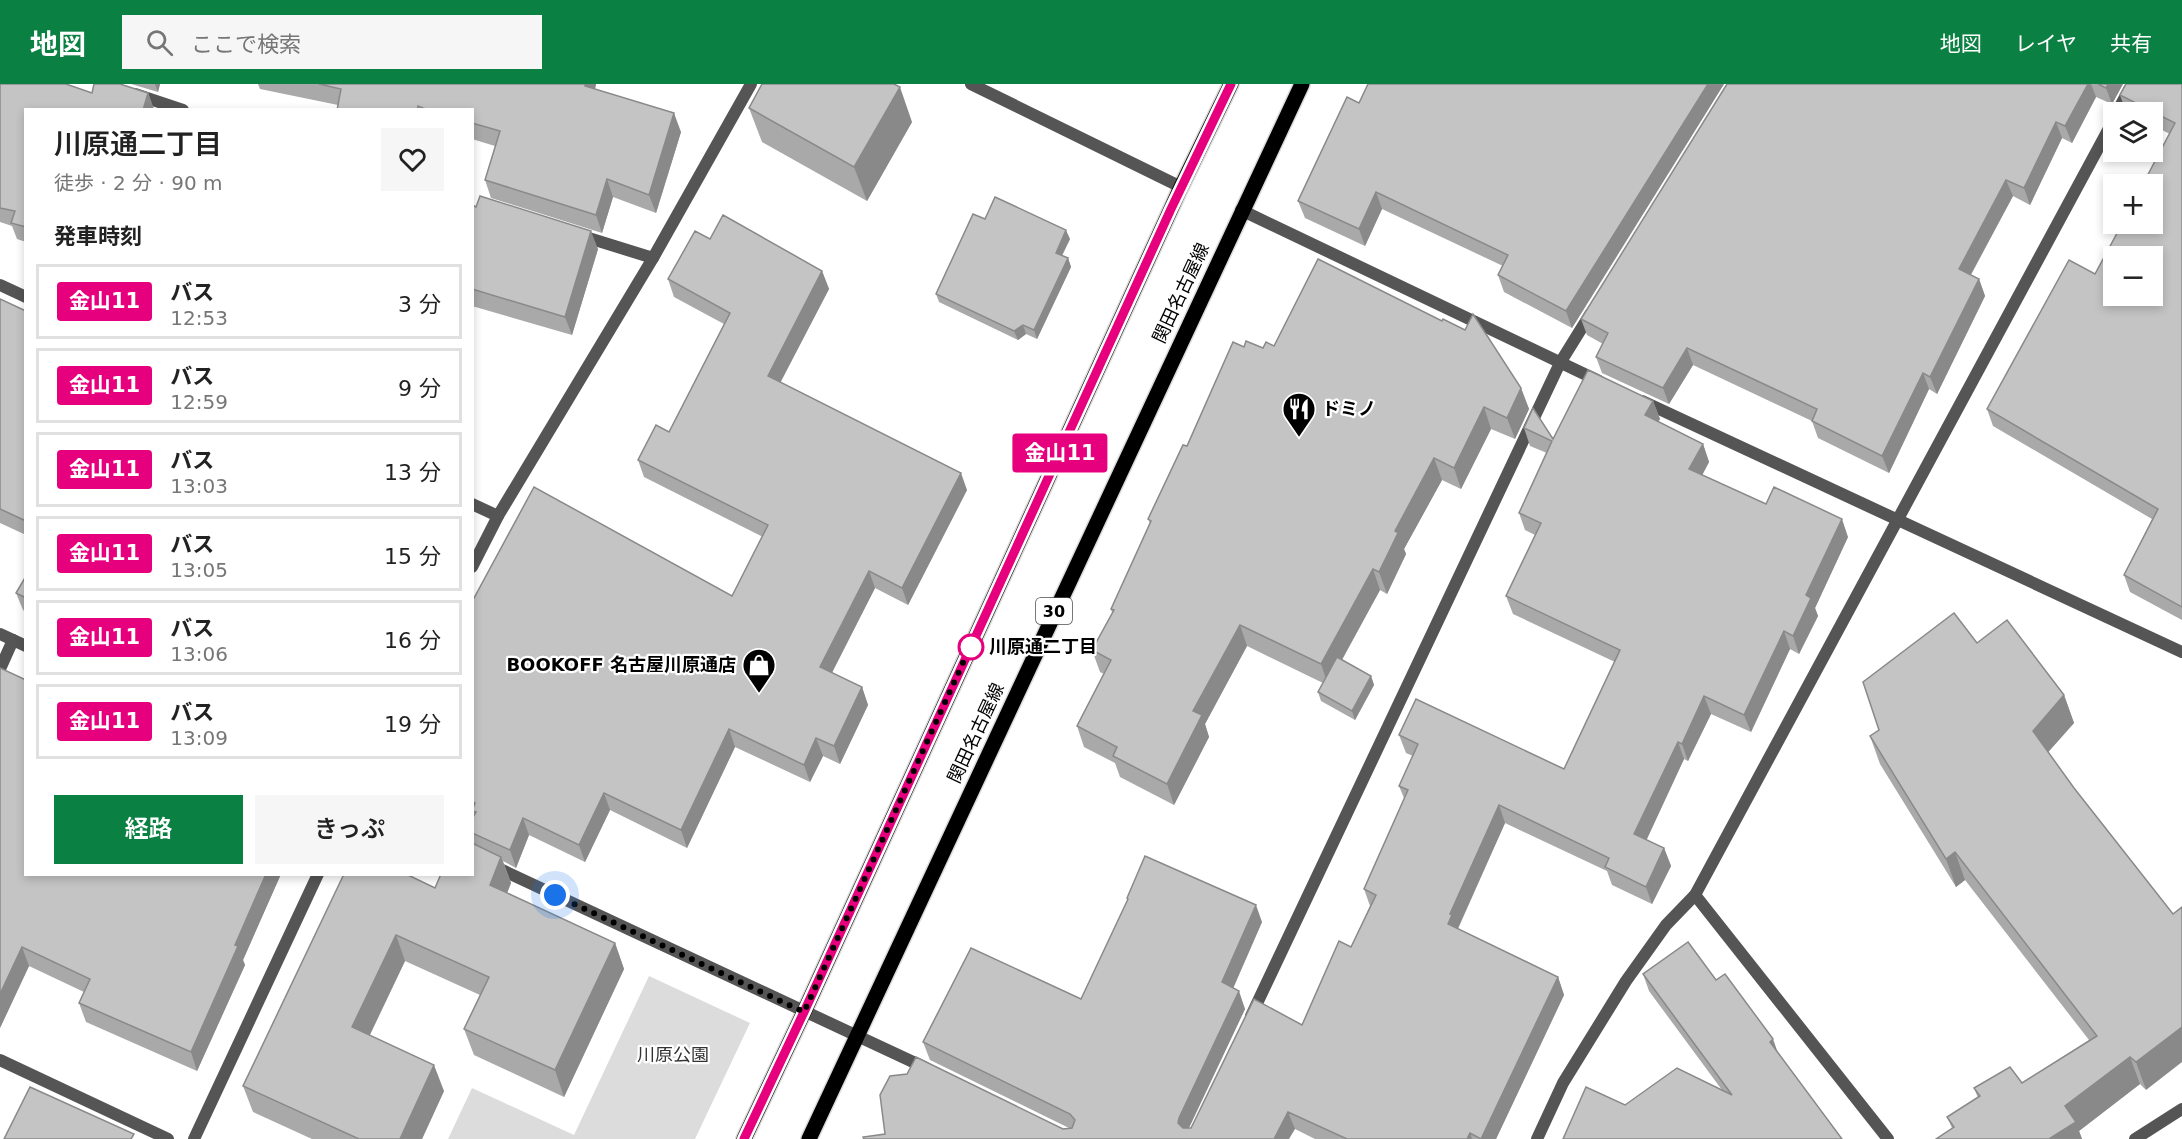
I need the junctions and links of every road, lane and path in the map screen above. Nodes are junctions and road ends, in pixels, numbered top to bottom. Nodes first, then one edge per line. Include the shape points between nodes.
1 (751, 84) edge
2 (971, 84) edge
3 (1231, 84) edge
4 (1302, 84) edge
5 (2132, 84) edge
6 (122, 90) edge
7 (2122, 102) edge
8 (177, 108) edge
9 (2103, 140) edge
10 (1181, 188) junction
11 (1241, 210) junction
12 (563, 230) edge
13 (653, 258) junction
14 (0, 285) edge
15 (24, 296) edge
16 (1597, 303) edge
17 (1560, 363) junction
18 (1613, 388) edge
19 (1634, 398) edge
20 (474, 505) edge
21 (498, 516) junction
22 (1899, 520) junction
23 (474, 563) edge
24 (0, 634) edge
25 (13, 640) junction
26 (24, 645) edge
27 (2182, 652) edge
28 (0, 669) edge
29 (474, 857) edge
30 (317, 876) edge
31 (1695, 895) junction
32 (804, 1012) junction
33 (1244, 1031) edge
34 (857, 1034) junction
35 (0, 1060) edge
36 (939, 1074) edge
37 (2182, 1108) edge
38 (168, 1139) edge
39 (194, 1139) edge
40 (744, 1139) edge
41 (809, 1139) edge
42 (1537, 1139) edge
43 (1888, 1139) edge
44 (2136, 1139) edge

1 - 13 street
2 - 10 street
3 - 10 main road
4 - 11 main road, 関田名古屋線 / 30
5 - 7 street
6 - 8 street
9 - 22 street
10 - 32 main road
11 - 17 street
11 - 34 main road, 関田名古屋線 / 30
12 - 13 street
13 - 21 street
14 - 15 street
16 - 17 street
17 - 18 street
17 - 33 street
19 - 22 street
20 - 21 street
21 - 23 street
22 - 27 street
22 - 31 street
24 - 25 street
25 - 26 street
25 - 28 street
29 - 32 street
30 - 39 street
31 - 42 street via 1666,925 1626,981 1563,1083
31 - 43 street
32 - 34 street
32 - 40 main road
34 - 36 street
34 - 41 main road, 関田名古屋線 / 30
35 - 38 street
37 - 44 street

